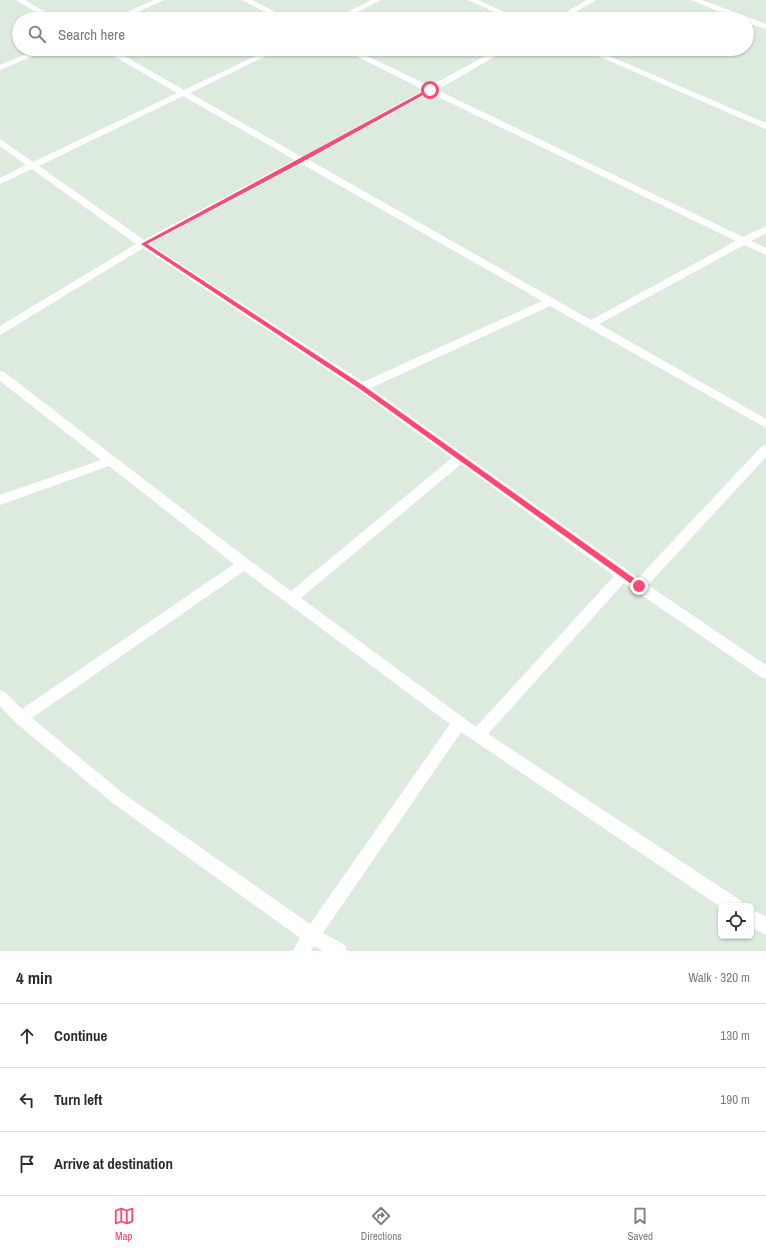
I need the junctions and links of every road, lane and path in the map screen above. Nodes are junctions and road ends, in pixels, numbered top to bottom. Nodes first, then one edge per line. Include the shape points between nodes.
1 (20, 0) edge
2 (160, 0) edge
3 (246, 0) edge
4 (377, 0) edge
5 (472, 0) edge
6 (592, 0) edge
7 (694, 0) edge
8 (41, 12) edge
9 (132, 12) edge
10 (271, 12) edge
11 (352, 12) edge
12 (500, 12) edge
13 (571, 12) edge
14 (726, 12) edge
15 (754, 23) edge
16 (766, 28) edge
17 (28, 56) edge
18 (118, 56) edge
19 (261, 56) edge
20 (360, 56) edge
21 (491, 56) edge
22 (602, 56) edge
23 (0, 68) edge
24 (430, 90) junction
25 (184, 93) junction
26 (766, 126) edge
27 (0, 142) edge
28 (303, 160) junction
29 (32, 166) junction
30 (0, 181) edge
31 (766, 229) edge
32 (744, 241) junction
33 (143, 244) junction
34 (766, 252) edge
35 (551, 301) junction
36 (591, 324) junction
37 (0, 331) edge
38 (0, 375) edge
39 (362, 387) junction
40 (766, 424) edge
41 (766, 449) edge
42 (460, 458) junction
43 (110, 460) junction
44 (0, 500) edge
45 (244, 564) junction
46 (622, 575) junction
47 (639, 586) junction
48 (291, 598) junction
49 (766, 673) edge
50 (0, 696) edge
51 (21, 718) junction
52 (459, 723) junction
53 (478, 735) junction
54 (730, 903) edge
55 (754, 919) edge
56 (766, 927) edge
57 (312, 936) junction
58 (301, 951) edge
59 (339, 951) edge

1 - 8 street
2 - 9 street
3 - 10 street
4 - 11 street
5 - 12 street
6 - 13 street
7 - 14 street
15 - 16 street
17 - 23 street
18 - 25 street
19 - 25 street
20 - 24 street
21 - 24 street
22 - 26 street
24 - 28 street
24 - 32 street
25 - 28 street
25 - 29 street
27 - 29 street
28 - 33 street
28 - 35 street
29 - 30 street
29 - 33 street
31 - 32 street
32 - 34 street
32 - 36 street
33 - 37 street
33 - 39 street
35 - 36 street
35 - 39 street
36 - 40 street
38 - 43 street
39 - 42 street
41 - 47 street
42 - 46 street
42 - 48 street
43 - 44 street
43 - 45 street
45 - 48 street
45 - 51 street
46 - 47 street
46 - 53 street
47 - 49 street
48 - 52 street
50 - 51 street
51 - 57 street via 119,799
52 - 53 street
52 - 57 street
53 - 54 street
55 - 56 street
57 - 58 street
57 - 59 street

